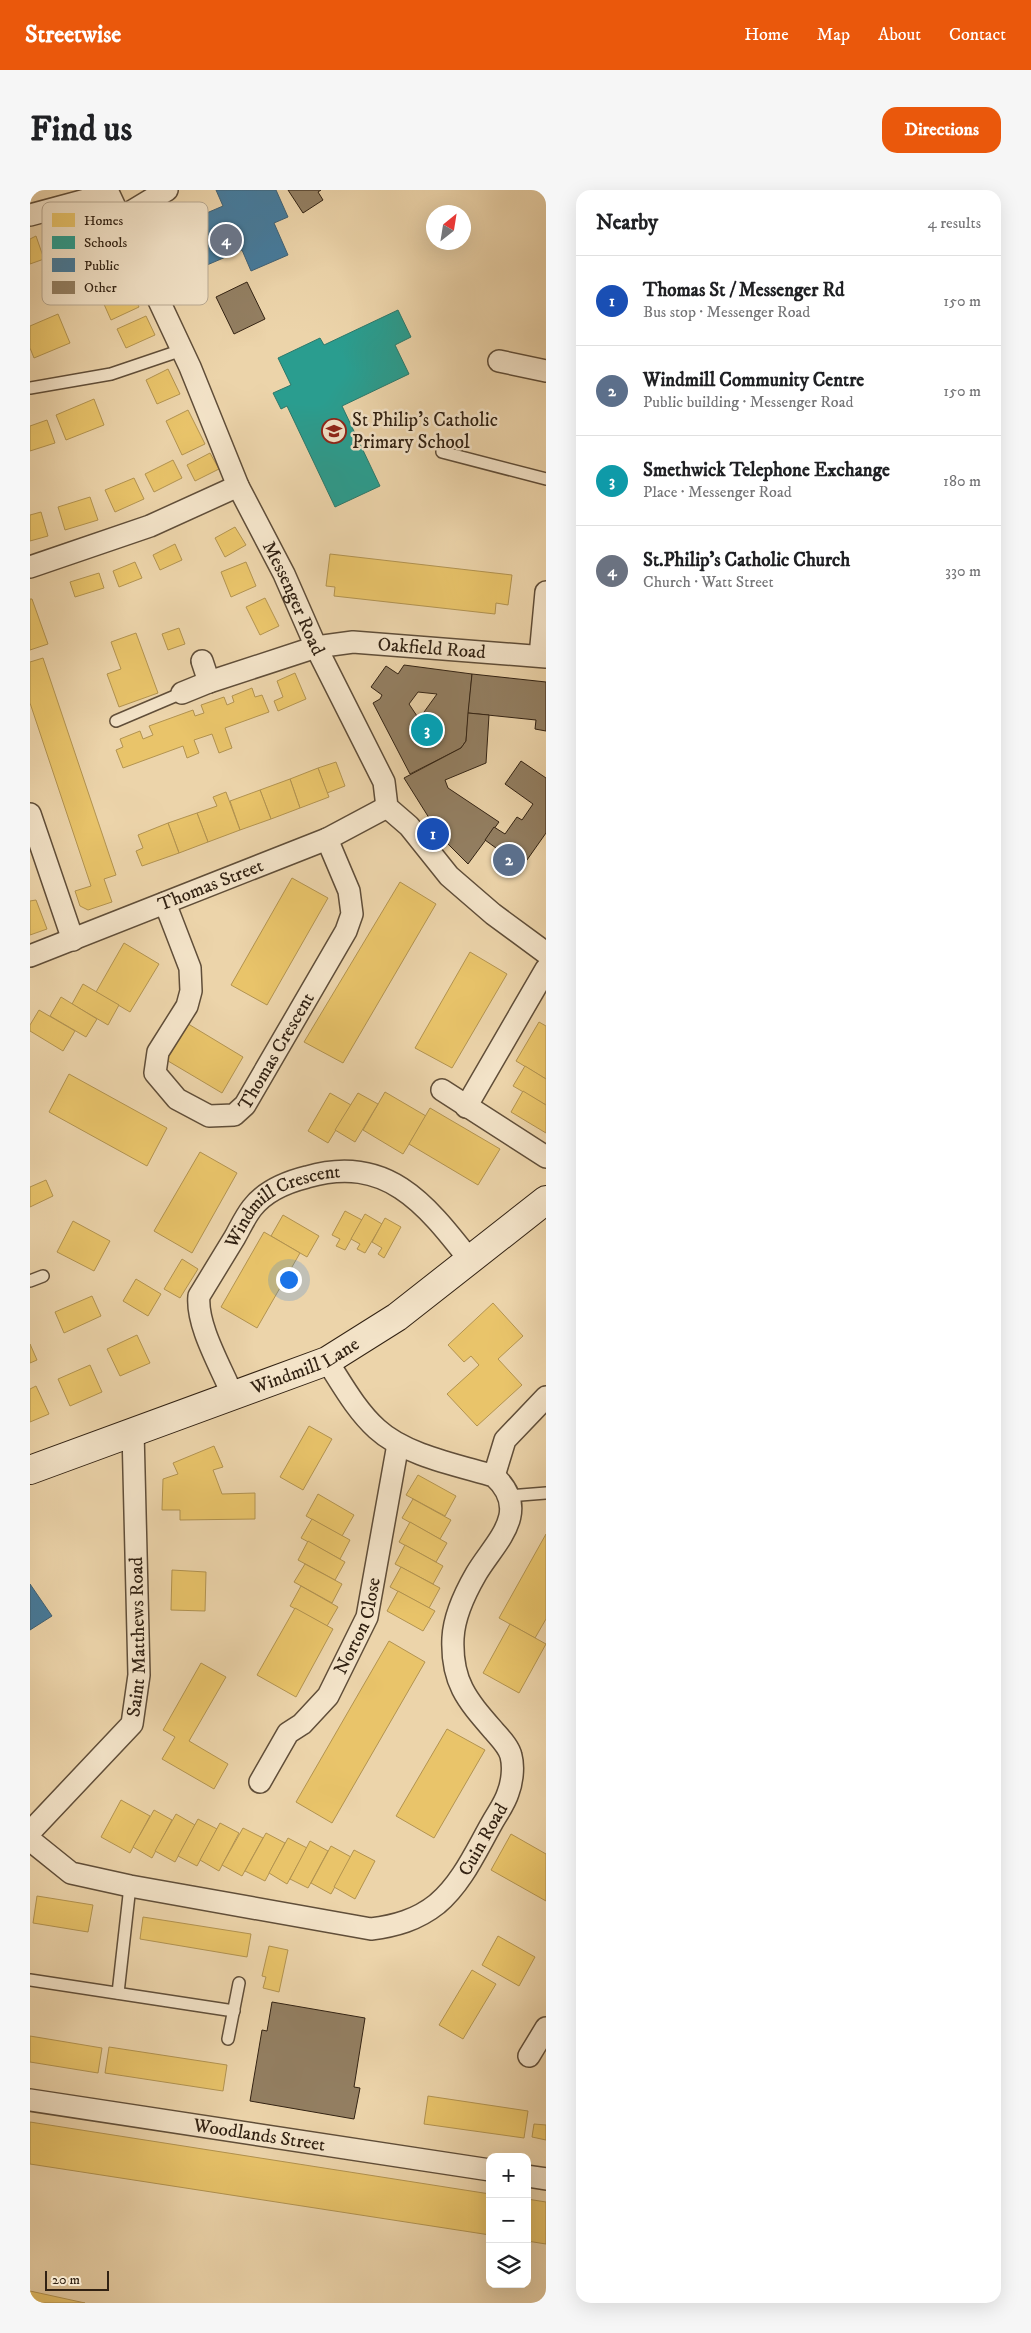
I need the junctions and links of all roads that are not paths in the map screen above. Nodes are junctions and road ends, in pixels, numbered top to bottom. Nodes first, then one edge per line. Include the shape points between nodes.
1 (167, 190) edge
2 (108, 192) edge
3 (74, 202) edge
4 (147, 202) edge
5 (42, 211) edge
6 (30, 215) edge
7 (160, 305) edge
8 (182, 350) junction
9 (499, 361) dead end
10 (546, 371) edge
11 (30, 388) edge
12 (442, 452) dead end
13 (546, 479) edge
14 (238, 486) junction
15 (30, 567) edge
16 (546, 592) edge
17 (316, 647) junction
18 (543, 656) edge
19 (202, 661) dead end
20 (210, 682) junction
21 (182, 693) joint
22 (116, 721) dead end
23 (387, 807) junction
24 (30, 814) edge
25 (327, 839) junction
26 (164, 903) junction
27 (73, 940) junction
28 (546, 953) edge
29 (30, 956) edge
30 (546, 969) edge
31 (442, 1090) dead end
32 (466, 1106) junction
33 (546, 1156) edge
34 (546, 1200) edge
35 (468, 1260) junction
36 (43, 1276) dead end
37 (30, 1281) edge
38 (327, 1361) junction
39 (232, 1394) junction
40 (546, 1397) edge
41 (133, 1431) junction
42 (398, 1444) junction
43 (30, 1470) edge
44 (494, 1476) junction
45 (546, 1493) edge
46 (508, 1496) junction
47 (260, 1782) dead end
48 (30, 1832) edge
49 (30, 1840) edge
50 (130, 1886) junction
51 (30, 1980) edge
52 (239, 1983) dead end
53 (118, 1993) junction
54 (234, 2011) junction
55 (546, 2028) edge
56 (228, 2038) dead end
57 (529, 2056) dead end
58 (30, 2100) edge
59 (486, 2169) edge
60 (531, 2177) edge
61 (546, 2179) edge

1 - 4 street
2 - 3 street
5 - 6 street
7 - 8 street, Messenger Road
8 - 11 lane via 111,374
8 - 14 street, Messenger Road
9 - 10 street
12 - 13 lane
14 - 15 street via 150,526
14 - 17 street, Messenger Road via 284,574
16 - 18 street
17 - 18 street, Oakfield Road via 354,642
17 - 20 street, Oakfield Road
17 - 23 street, Messenger Road via 384,782
19 - 20 street
20 - 21 street, Oakfield Road
21 - 22 lane
23 - 25 street, Thomas Street
23 - 28 street via 409,826 449,876
24 - 27 street
25 - 26 street, Thomas Street
25 - 26 street, Thomas Crescent via 349,892 352,914 346,931 245,1105 234,1115 209,1116 177,1099 155,1072 158,1052 187,1006 191,991 190,968
26 - 27 street, Thomas Street
27 - 29 street, Thomas Street
30 - 32 street
31 - 32 street
32 - 33 street
34 - 35 main road, Windmill Lane
35 - 38 main road, Windmill Lane via 397,1317
35 - 39 street, Windmill Crescent via 440,1223 393,1182 356,1171 328,1171 295,1180 266,1195 252,1208 199,1296 201,1320
36 - 37 lane
38 - 39 main road, Windmill Lane
38 - 42 street via 354,1404 377,1429
39 - 41 main road, Windmill Lane
40 - 44 street via 505,1440
41 - 43 main road, Windmill Lane
41 - 48 street, Saint Matthews Road via 140,1675 132,1724
42 - 44 street
42 - 47 street, Norton Close via 367,1618 328,1696 302,1724 288,1733
44 - 46 street
45 - 46 lane
46 - 50 street, Cuin Road via 510,1511 504,1535 476,1574 458,1613 453,1653 459,1685 511,1755 513,1767 508,1794 458,1882 437,1904 404,1923 371,1929
49 - 50 street, Cuin Road via 71,1874
50 - 53 lane
51 - 53 lane
52 - 54 lane
53 - 54 lane
54 - 56 lane
55 - 57 street
58 - 59 street, Woodlands Street
60 - 61 street

